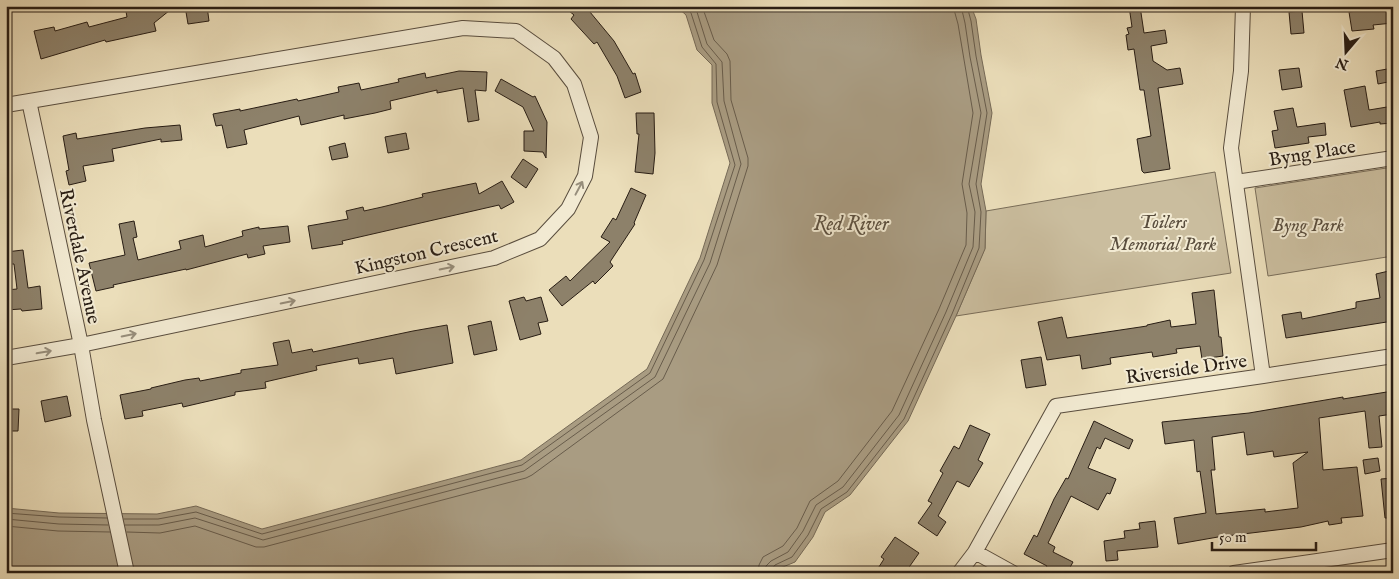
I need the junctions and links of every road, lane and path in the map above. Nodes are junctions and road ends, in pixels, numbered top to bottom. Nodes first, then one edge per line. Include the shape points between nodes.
1 (1242, 6) edge
2 (29, 101) junction
3 (6, 105) edge
4 (1393, 158) edge
5 (1236, 182) junction
6 (81, 346) junction
7 (1393, 356) edge
8 (6, 358) edge
9 (1262, 376) junction
10 (1393, 550) edge
11 (975, 552) junction
12 (127, 573) edge
13 (959, 573) edge
14 (1013, 573) edge
15 (1234, 573) edge

1 - 5 street, Riverside Drive via 1241,71 1231,148
2 - 3 street, Kingston Crescent
2 - 6 street, Riverdale Avenue
6 -> 2 street, Kingston Crescent via 494,258 540,239 568,209 586,176 591,137 574,84 554,58 516,32 475,27
4 - 5 street, Byng Place
5 - 9 street, Riverside Drive
8 -> 6 street, Kingston Crescent
6 - 12 street, Riverdale Avenue
7 - 9 street
9 - 11 street, Riverside Drive via 1056,406
10 - 15 street
11 - 13 street, Riverside Drive
11 - 14 street

